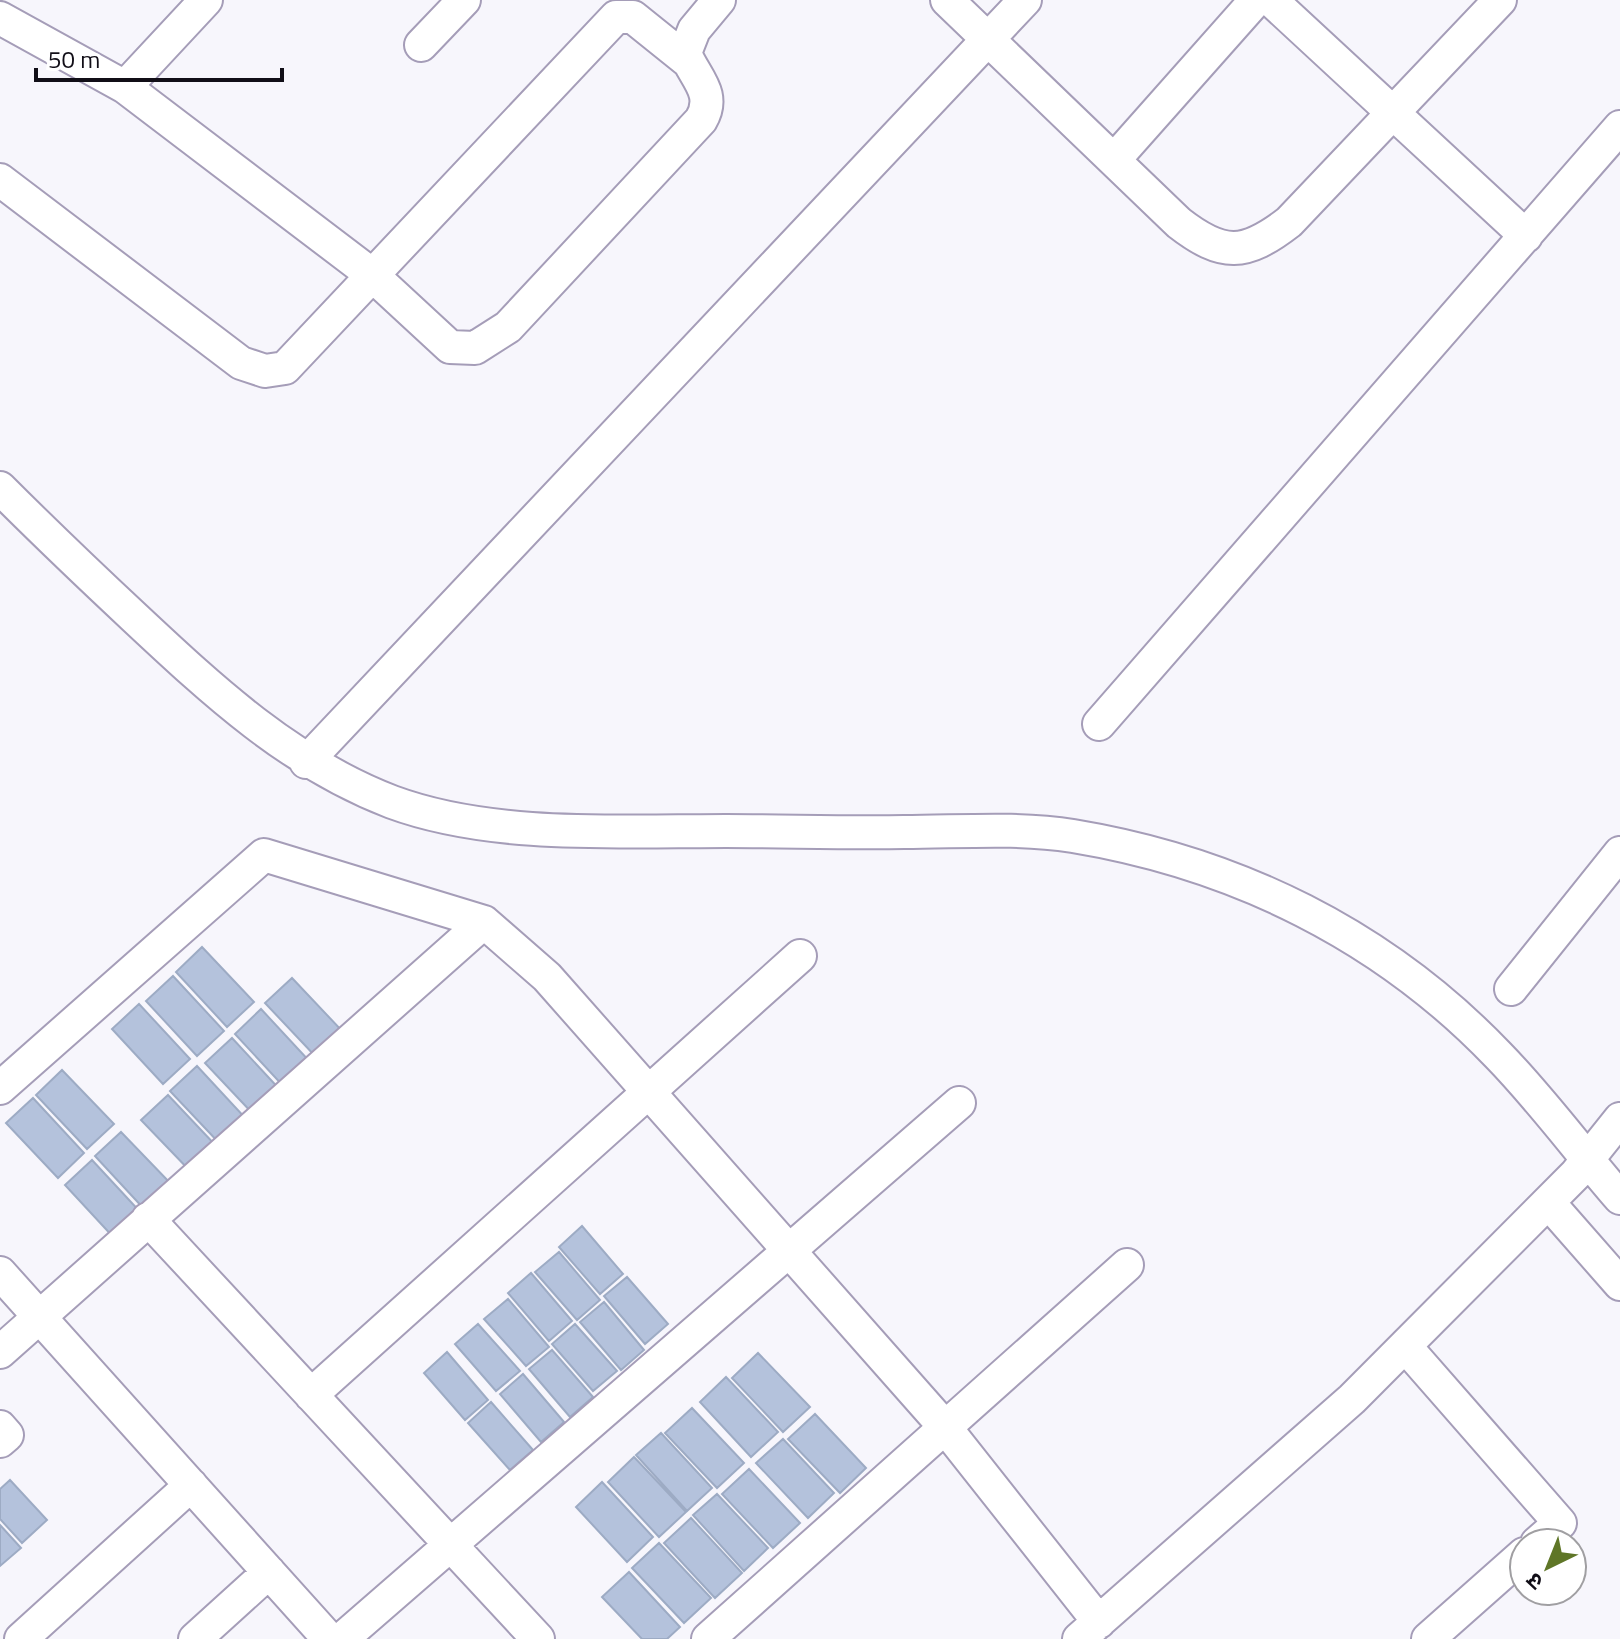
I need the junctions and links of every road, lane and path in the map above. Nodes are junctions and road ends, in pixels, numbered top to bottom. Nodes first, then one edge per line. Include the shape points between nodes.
1 (6, 0) edge
2 (206, 0) edge
3 (464, 0) edge
4 (719, 0) edge
5 (947, 0) edge
6 (1025, 0) edge
7 (1256, 0) edge
8 (1271, 0) edge
9 (1500, 0) edge
10 (0, 8) edge
11 (0, 18) edge
12 (989, 40) junction
13 (421, 45) dead end
14 (689, 62) junction
15 (125, 87) junction
16 (1395, 113) junction
17 (1620, 127) edge
18 (1114, 160) junction
19 (0, 180) edge
20 (1526, 236) junction
21 (371, 274) junction
22 (0, 488) edge
23 (1099, 724) dead end
24 (306, 762) junction
25 (1620, 853) edge
26 (484, 922) junction
27 (800, 956) dead end
28 (1511, 989) dead end
29 (0, 1088) edge
30 (648, 1090) junction
31 (959, 1103) dead end
32 (1620, 1119) edge
33 (1587, 1160) junction
34 (1620, 1198) edge
35 (1548, 1202) junction
36 (148, 1219) junction
37 (788, 1253) junction
38 (1127, 1265) dead end
39 (0, 1273) edge
40 (1620, 1284) edge
41 (38, 1315) junction
42 (1405, 1346) junction
43 (0, 1352) edge
44 (311, 1395) junction
45 (944, 1426) junction
46 (0, 1427) edge
47 (0, 1441) edge
48 (191, 1485) junction
49 (1555, 1527) edge
50 (450, 1545) junction
51 (1508, 1568) edge
52 (269, 1572) junction
53 (1089, 1630) edge
54 (21, 1639) edge
55 (195, 1639) edge
56 (329, 1639) edge
57 (342, 1639) edge
58 (538, 1639) edge
59 (708, 1639) edge
60 (1428, 1639) edge

1 - 10 street
2 - 15 street
3 - 13 street
4 - 14 street via 687,41
5 - 12 street
6 - 12 street
7 - 18 street
8 - 16 street
9 - 16 street
11 - 15 street
12 - 18 street
12 - 24 street
14 - 21 street via 633,17 616,17
14 - 21 street via 707,93 701,120 490,342 462,350 450,347
15 - 21 street
16 - 18 street via 1289,222 1265,241 1238,250 1210,245 1194,235
16 - 20 street
17 - 20 street
19 - 21 street via 241,363 265,371 285,368
20 - 23 street
22 - 24 street via 184,664
24 - 33 street via 398,804 500,825 607,831 967,829 1071,836 1230,875 1319,917 1391,964 1496,1053
25 - 28 street
26 - 29 street via 264,855
26 - 30 street via 547,977
26 - 36 street
27 - 30 street
30 - 37 street
30 - 44 street
31 - 37 street
32 - 33 street
33 - 34 street
33 - 35 street
35 - 40 street
35 - 42 street
36 - 41 street
36 - 44 street
37 - 45 street
37 - 50 street
38 - 45 street
39 - 41 street
41 - 43 street
41 - 48 street
42 - 49 street via 1560,1523
42 - 53 street
44 - 50 street
45 - 53 street
45 - 59 street
46 - 47 street via 7,1435
48 - 52 street
48 - 54 street
50 - 57 street
50 - 58 street
51 - 60 street
52 - 55 street
52 - 56 street

